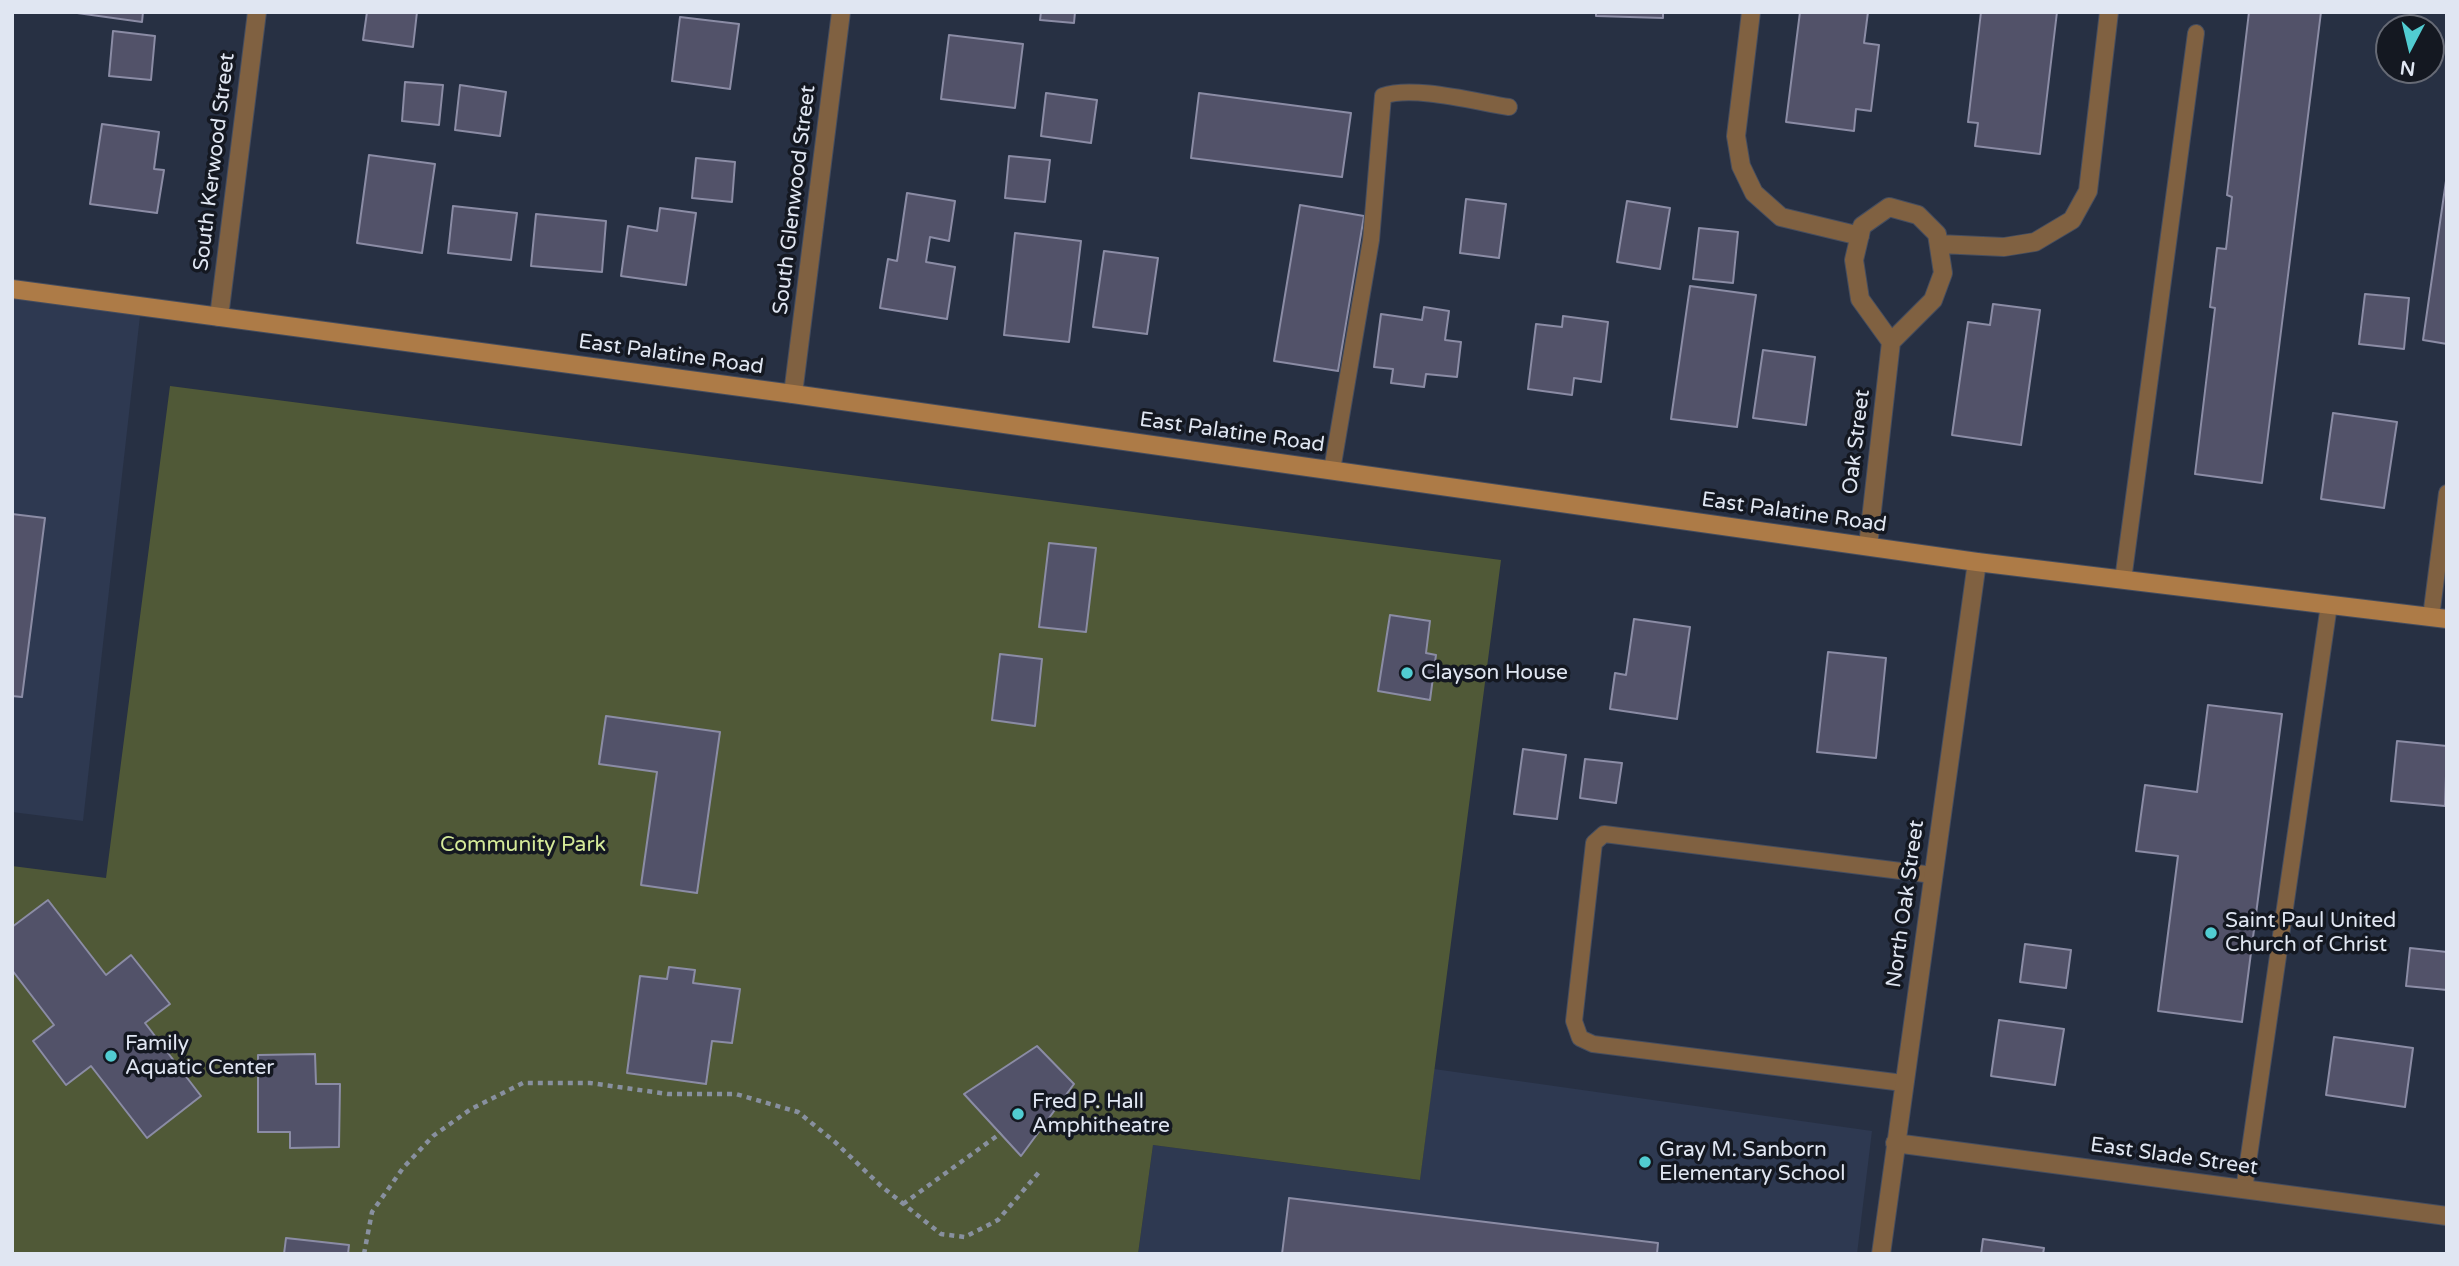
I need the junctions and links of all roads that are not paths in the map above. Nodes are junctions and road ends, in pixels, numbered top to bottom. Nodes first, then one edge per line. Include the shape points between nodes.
1 (257, 12) edge
2 (841, 12) edge
3 (1751, 12) edge
4 (2109, 12) edge
5 (2196, 33) dead end
6 (1509, 107) dead end
7 (1860, 236) junction
8 (1939, 244) junction
9 (12, 289) edge
10 (219, 317) junction
11 (1891, 342) junction
12 (793, 394) junction
13 (1332, 470) junction
14 (2447, 493) edge
15 (1868, 546) junction
16 (1977, 562) junction
17 (2123, 580) junction
18 (2329, 605) junction
19 (2439, 618) edge
20 (1933, 875) junction
21 (1903, 1083) junction
22 (1895, 1143) junction
23 (2244, 1189) junction
24 (2447, 1216) edge
25 (1881, 1254) edge

1 - 10 street, South Kerwood Street
2 - 12 street, South Glenwood Street
3 - 7 street via 1737,136 1741,166 1754,193 1781,217
4 - 8 street via 2088,191 2072,220 2035,242 2004,247
5 - 17 lane
6 - 13 lane via 1412,92 1383,96 1371,240
7 - 8 street via 1862,226 1889,207 1918,215 1937,234
7 - 11 street via 1854,260 1860,299
8 - 11 street via 1943,272 1933,300
9 - 10 main road, East Palatine Road
10 - 12 main road, East Palatine Road
11 - 15 street, Oak Street
12 - 13 main road, East Palatine Road
13 - 15 main road, East Palatine Road
14 - 19 lane
15 - 16 main road, East Palatine Road
16 - 17 main road, East Palatine Road
16 - 20 street, North Oak Street
17 - 18 main road, East Palatine Road
18 - 19 main road, East Palatine Road
18 - 23 lane
20 - 21 street, North Oak Street
20 - 21 lane via 1604,834 1594,843 1574,1021 1580,1038 1593,1044
21 - 22 street, North Oak Street
22 - 23 street, East Slade Street
22 - 25 street, North Oak Street
23 - 24 street, East Slade Street

